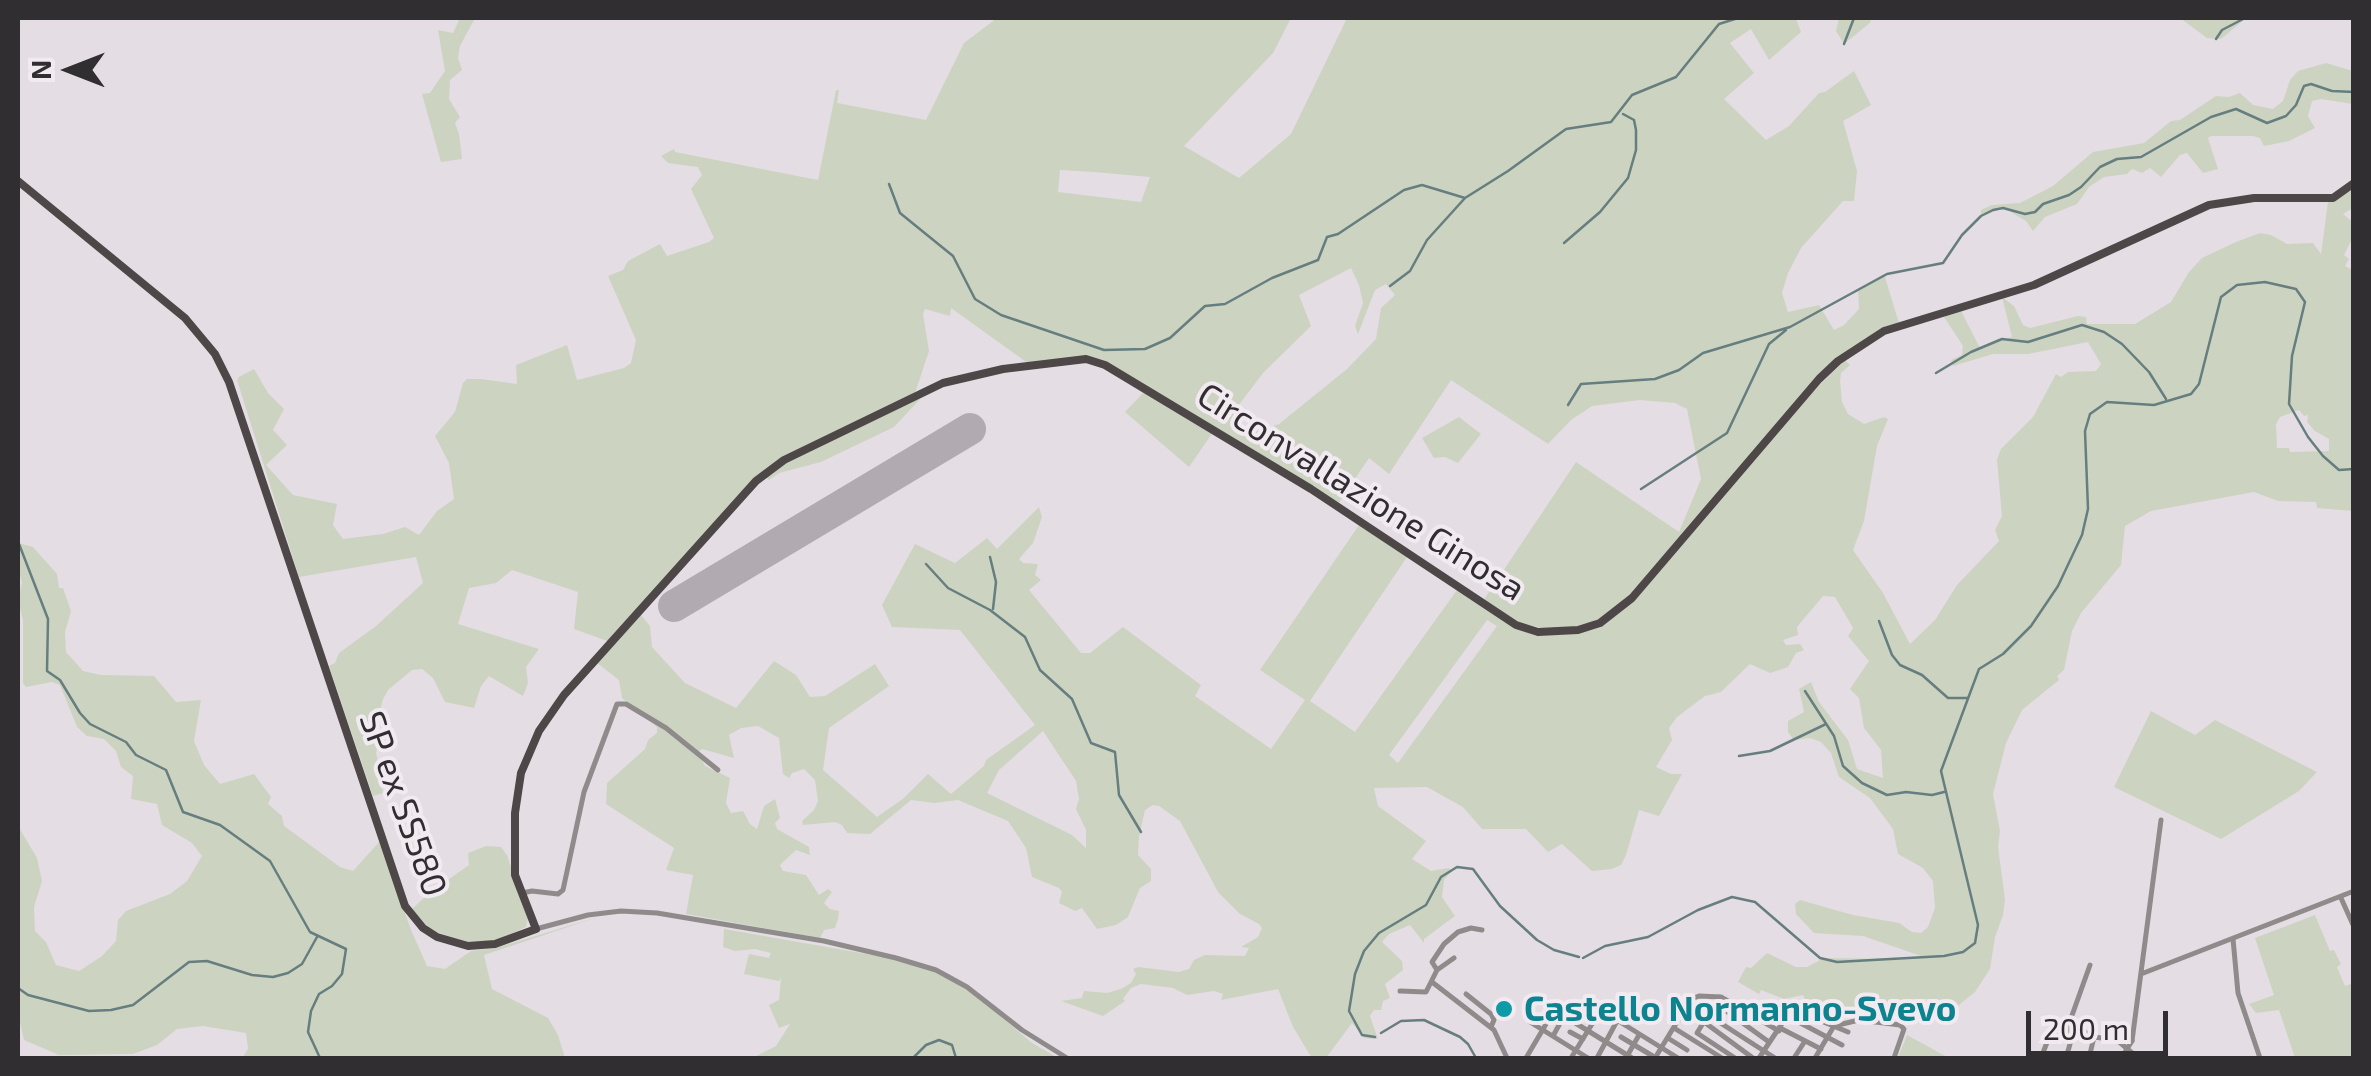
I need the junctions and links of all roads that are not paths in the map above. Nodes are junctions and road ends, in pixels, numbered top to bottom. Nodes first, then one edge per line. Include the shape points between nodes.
1 (18, 181) edge
2 (2354, 183) edge
3 (718, 770) dead end
4 (2160, 820) dead end
5 (2354, 892) edge
6 (522, 893) junction
7 (2341, 898) junction
8 (2354, 927) edge
9 (536, 929) junction
10 (1482, 930) dead end
11 (2233, 939) junction
12 (1454, 958) dead end
13 (2090, 965) dead end
14 (1437, 970) junction
15 (2141, 974) junction
16 (1432, 982) junction
17 (1400, 991) dead end
18 (1466, 994) dead end
19 (1717, 1000) junction
20 (1596, 1006) dead end
21 (1624, 1008) dead end
22 (1789, 1018) junction
23 (1706, 1019) junction
24 (1549, 1020) dead end
25 (1617, 1020) junction
26 (1530, 1022) dead end
27 (1578, 1023) junction
28 (1834, 1026) junction
29 (1491, 1027) junction
30 (1674, 1028) junction
31 (1542, 1030) junction
32 (1588, 1030) junction
33 (1779, 1030) junction
34 (1570, 1032) dead end
35 (1848, 1032) dead end
36 (2071, 1032) junction
37 (1640, 1034) junction
38 (1553, 1036) junction
39 (1621, 1037) dead end
40 (1828, 1037) junction
41 (2094, 1037) junction
42 (1583, 1038) junction
43 (1671, 1040) dead end
44 (1606, 1041) junction
45 (1806, 1041) junction
46 (1770, 1043) junction
47 (1634, 1044) junction
48 (2070, 1044) dead end
49 (1842, 1045) dead end
50 (1662, 1048) junction
51 (1800, 1049) junction
52 (1821, 1049) junction
53 (1576, 1050) junction
54 (1687, 1050) dead end
55 (1764, 1052) junction
56 (2123, 1057) edge
57 (1067, 1058) edge
58 (1507, 1058) edge
59 (1526, 1058) edge
60 (1571, 1058) edge
61 (1588, 1058) edge
62 (1597, 1058) edge
63 (1629, 1058) edge
64 (1655, 1058) edge
65 (1678, 1058) edge
66 (1722, 1058) edge
67 (1735, 1058) edge
68 (1756, 1058) edge
69 (1774, 1058) edge
70 (1794, 1058) edge
71 (1816, 1058) edge
72 (1894, 1058) edge
73 (2041, 1058) edge
74 (2066, 1058) edge
75 (2090, 1058) edge
76 (2138, 1058) edge
77 (2260, 1058) edge

1 - 9 main road, SP ex SS580 via 185,318 224,371 405,906 437,937 468,946
2 - 6 main road, Circonvallazione Ginosa via 2332,198 2210,205 2034,285 1884,331 1819,378 1632,598 1600,623 1578,630 1538,632 1503,617 1105,365 1086,359 943,383 784,460 756,481 564,695 538,731 521,772 513,856
3 - 6 street via 666,728 617,704 584,792 563,890
4 - 15 street
5 - 7 street
6 - 9 main road, Circonvallazione Ginosa
7 - 8 street
7 - 11 street
9 - 57 street, SP ex SS580 via 588,915 657,912 896,958 967,987
10 - 14 street via 1458,932 1444,944 1432,962
11 - 15 street
11 - 77 street via 2238,993
12 - 14 street
13 - 36 street
14 - 16 street
15 - 56 street, bridge via 2132,1041
16 - 17 street via 1426,992
16 - 29 street
18 - 29 street via 1490,1014
19 - 23 street
19 - 30 street via 1694,997
19 - 33 street
19 - 46 street
20 - 27 street
21 - 25 street
22 - 28 street via 1802,1011
22 - 33 street
22 - 40 street
23 - 55 street
23 - 67 street via 1697,1033
23 - 68 street
24 - 31 street
25 - 32 street via 1600,1014
25 - 37 street
25 - 44 street
26 - 31 street
27 - 32 street
27 - 38 street via 1564,1016
28 - 35 street
28 - 40 street
28 - 72 street via 1860,1020 1900,1025 1904,1034
29 - 58 street
30 - 50 street
30 - 66 street
31 - 38 street
31 - 59 street
32 - 42 street
32 - 44 street
33 - 45 street
33 - 46 street
34 - 42 street
36 - 41 street
36 - 73 street via 2051,1032
37 - 47 street
37 - 50 street
38 - 53 street
39 - 47 street
40 - 49 street
40 - 52 street
41 - 75 street
41 - 76 street via 2117,1040
42 - 53 street
43 - 54 street
44 - 62 street
44 - 63 street
45 - 51 street
45 - 52 street
46 - 55 street
47 - 63 street
47 - 64 street
48 - 74 street
50 - 64 street
50 - 65 street
51 - 70 street
51 - 71 street
52 - 71 street
53 - 60 street
53 - 61 street
55 - 68 street
55 - 69 street

